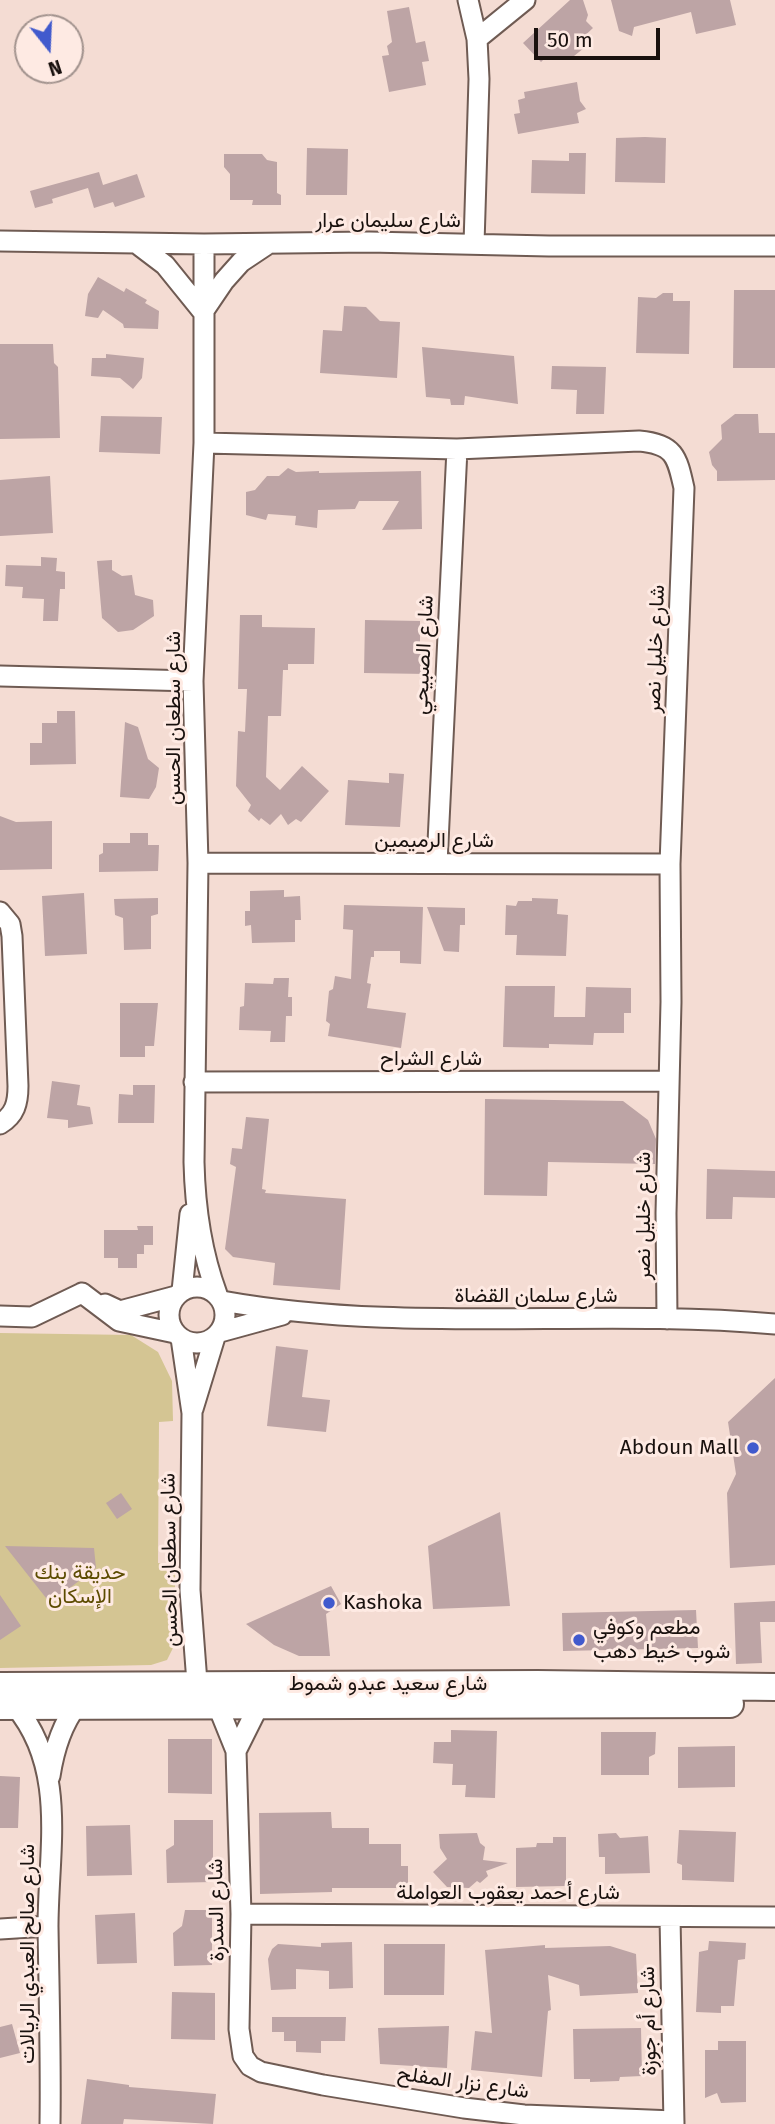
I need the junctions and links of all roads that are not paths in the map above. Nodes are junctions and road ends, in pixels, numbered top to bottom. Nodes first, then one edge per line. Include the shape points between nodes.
1 (468, 0) edge
2 (525, 0) edge
3 (477, 39) junction
4 (0, 241) edge
5 (135, 243) junction
6 (269, 243) junction
7 (204, 244) junction
8 (474, 244) junction
9 (775, 246) edge
10 (203, 312) junction
11 (204, 443) junction
12 (457, 449) junction
13 (0, 676) edge
14 (193, 681) junction
15 (198, 863) junction
16 (437, 863) junction
17 (670, 864) junction
18 (0, 912) edge
19 (669, 1081) junction
20 (194, 1082) junction
21 (0, 1124) edge
22 (194, 1192) junction
23 (82, 1293) junction
24 (179, 1294) junction
25 (219, 1297) junction
26 (296, 1312) junction
27 (0, 1316) edge
28 (667, 1319) junction
29 (775, 1324) edge
30 (178, 1335) junction
31 (218, 1335) junction
32 (192, 1413) junction
33 (775, 1687) edge
34 (204, 1698) junction
35 (5, 1700) edge
36 (775, 1704) edge
37 (77, 1705) junction
38 (259, 1705) junction
39 (236, 1751) junction
40 (49, 1784) junction
41 (241, 1914) junction
42 (670, 1917) junction
43 (775, 1917) edge
44 (48, 1926) junction
45 (0, 1929) edge
46 (250, 2066) joint
47 (490, 2118) edge
48 (674, 2122) edge
49 (50, 2124) edge

1 - 3 street
2 - 3 street
3 - 8 street
4 - 5 street, شارع سليمان عرار
5 - 7 street, شارع سليمان عرار
5 - 10 street via 165,265
6 - 7 street, شارع سليمان عرار
6 - 8 street, شارع سليمان عرار
6 - 10 street via 241,262
7 - 10 street, شارع سطعان الحسن
8 - 9 street, شارع سليمان عرار
10 - 11 street, شارع سطعان الحسن
11 - 12 street, شارع خليل نصر
11 - 14 street, شارع سطعان الحسن
12 - 16 street, شارع الصبيحي
12 - 17 street, شارع خليل نصر via 658,443 669,449 676,461 684,488
13 - 14 street
14 - 15 street, شارع سطعان الحسن
15 - 16 street, شارع الرميمين
15 - 20 street, شارع سطعان الحسن
16 - 17 street, شارع الرميمين
17 - 19 street, شارع خليل نصر
18 - 21 street via 10,924 12,936 18,1086 12,1115
19 - 20 street, شارع الشراح
19 - 28 street, شارع خليل نصر
20 - 22 street, شارع سطعان الحسن
22 - 24 street, شارع سطعان الحسن
22 - 25 street, شارع سطعان الحسن via 201,1241
23 - 24 street via 120,1311
23 - 27 street via 32,1317
23 - 30 street via 119,1321
24 - 25 street via 200,1287
24 - 30 street via 169,1314
25 - 26 street, شارع سلمان القضاة
25 - 31 street via 226,1317
26 - 28 street, شارع سلمان القضاة via 419,1318
26 - 31 street, شارع سلمان القضاة via 249,1322
28 - 29 street, شارع سلمان القضاة
30 - 31 street via 198,1343
30 - 32 street, شارع سطعان الحسن
31 - 32 street, شارع سطعان الحسن
32 - 34 street, شارع سطعان الحسن via 190,1590
33 - 34 main road, شارع سعيد عبدو شموط via 642,1684
34 - 35 main road, شارع سعيد عبدو شموط
34 - 37 main road, شارع سعيد عبدو شموط
34 - 38 main road, شارع سعيد عبدو شموط
34 - 39 street, شارع السدرة
35 - 37 main road, شارع سعيد عبدو شموط
35 - 40 street, شارع صالح العبدي الريالات via 35,1733
36 - 38 main road, شارع سعيد عبدو شموط
37 - 40 street, شارع صالح العبدي الريالات via 56,1744
38 - 39 street, شارع السدرة
39 - 41 street, شارع السدرة
40 - 44 street, شارع صالح العبدي الريالات
41 - 42 street, شارع أحمد يعقوب العواملة
41 - 46 street, شارع السدرة via 239,2029 243,2056
42 - 43 street, شارع أحمد يعقوب العواملة
42 - 48 street, شارع أم جوزة
44 - 45 street
44 - 49 street, شارع صالح العبدي الريالات
46 - 47 street, شارع نزار المفلح via 261,2072
47 - 48 street, شارع نزار المفلح

